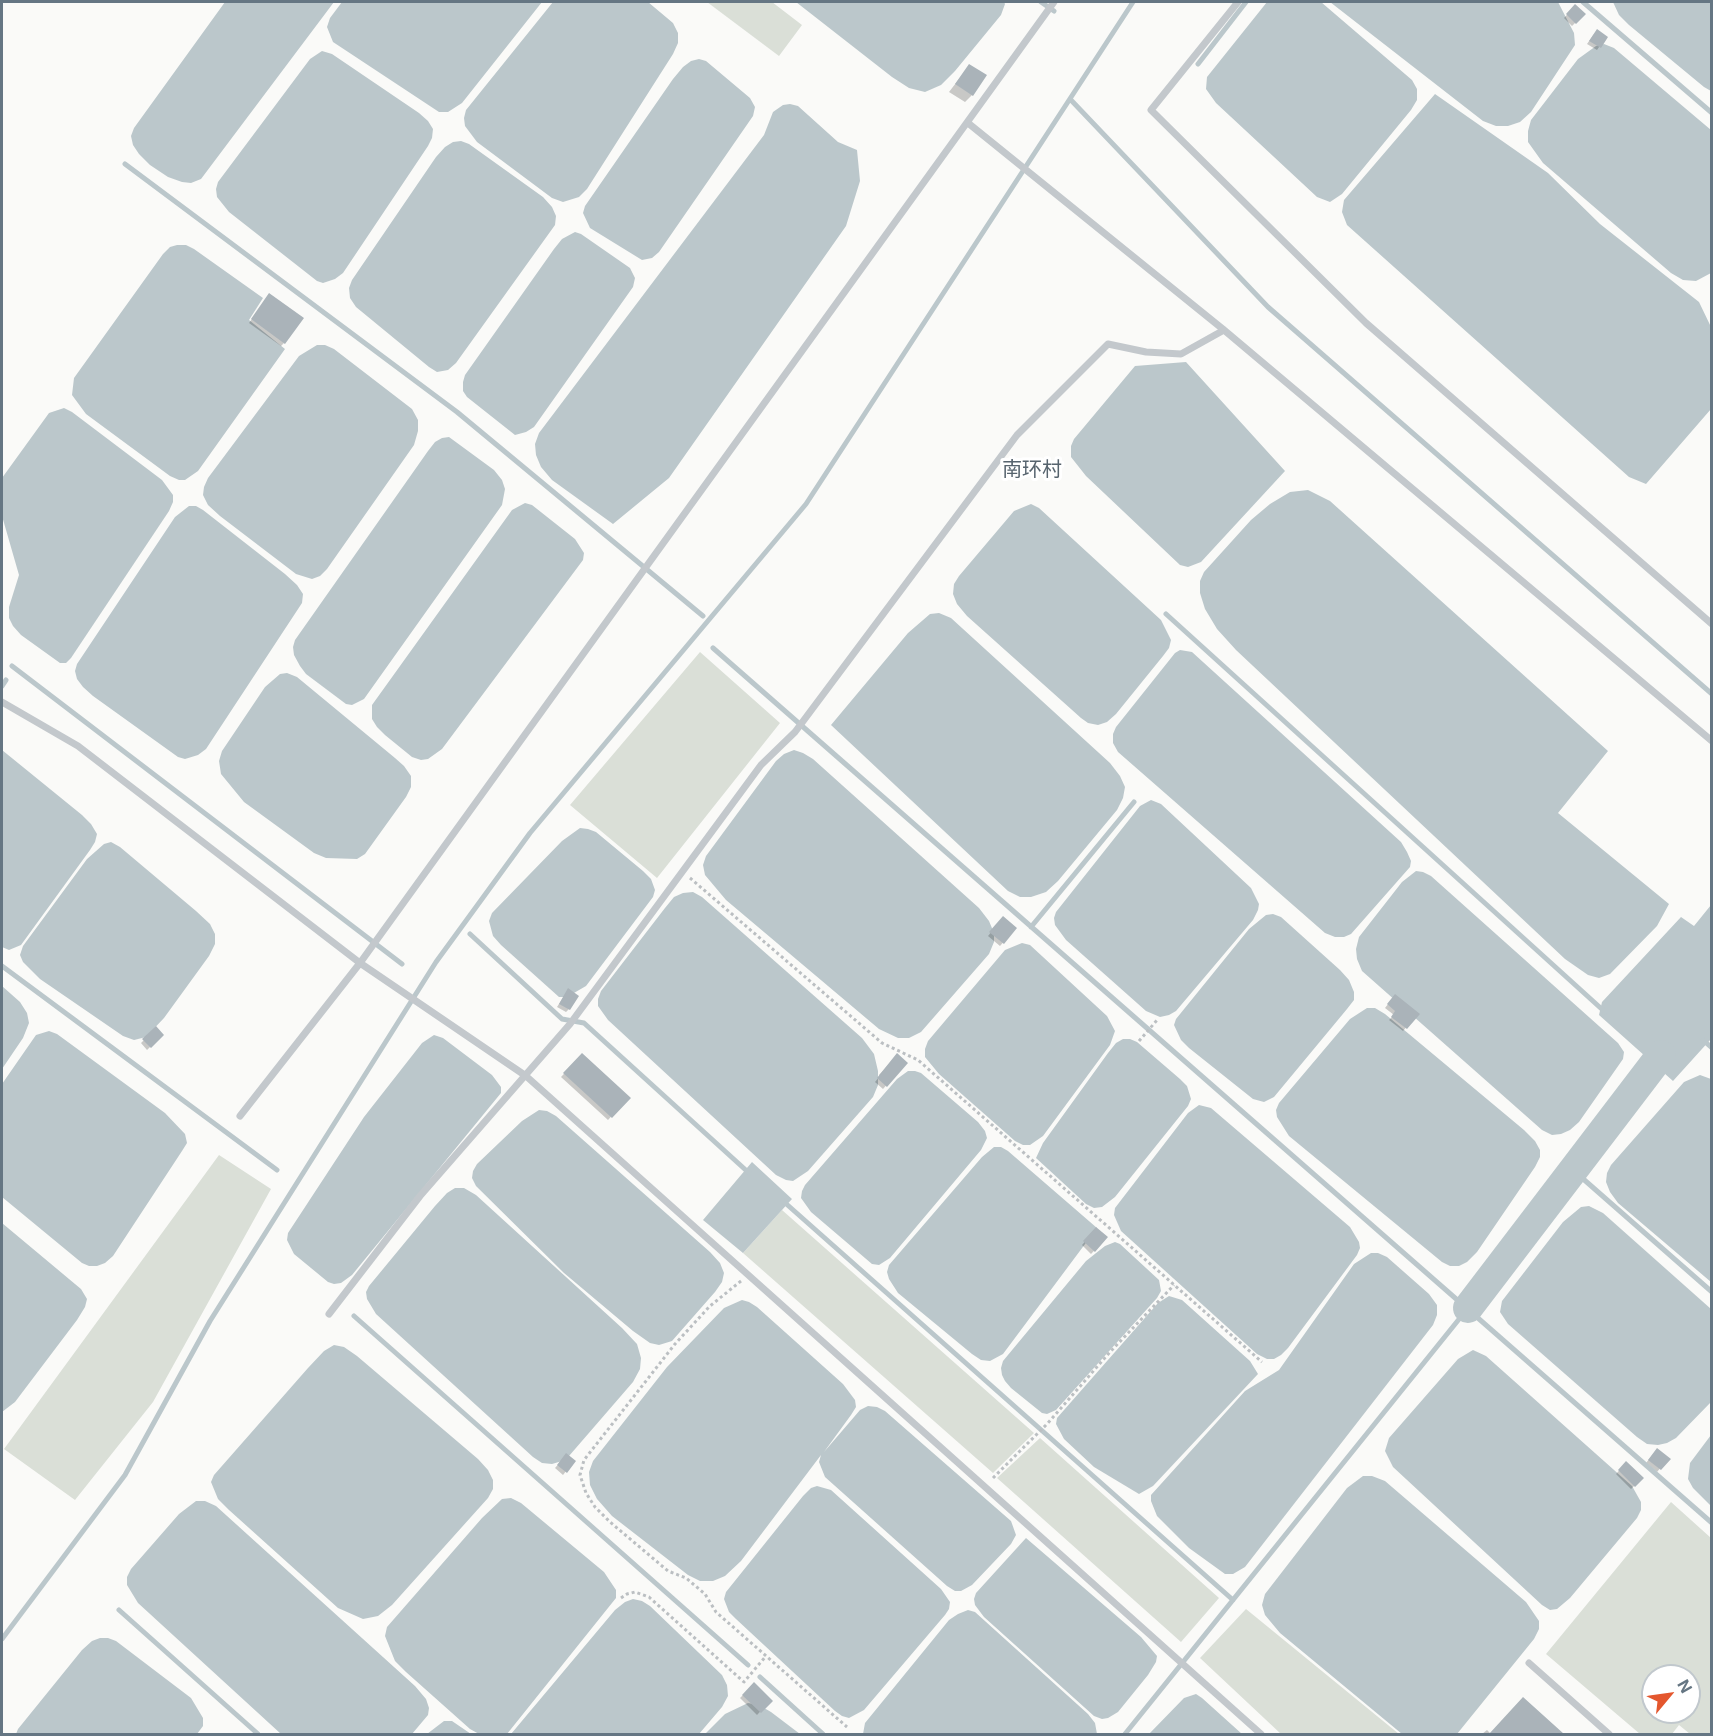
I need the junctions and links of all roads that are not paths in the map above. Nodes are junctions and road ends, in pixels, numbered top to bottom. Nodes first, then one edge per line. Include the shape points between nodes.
1 (1054, 2) edge
2 (1238, 2) edge
3 (968, 123) junction
4 (1224, 330) junction
5 (1712, 624) edge
6 (2, 702) edge
7 (1712, 741) edge
8 (360, 963) junction
9 (526, 1076) junction
10 (240, 1116) dead end
11 (329, 1314) dead end
12 (1528, 1663) dead end
13 (1261, 1734) edge
14 (1609, 1734) edge

1 - 3 lane
2 - 5 lane via 1151,110 1366,324
3 - 4 lane
3 - 8 lane
4 - 7 lane
4 - 9 lane via 1180,354 1108,344 1017,435 795,732 761,765 570,1024
6 - 8 lane via 78,746
8 - 9 lane
8 - 10 lane
9 - 11 lane via 420,1196
9 - 13 lane
12 - 14 lane

